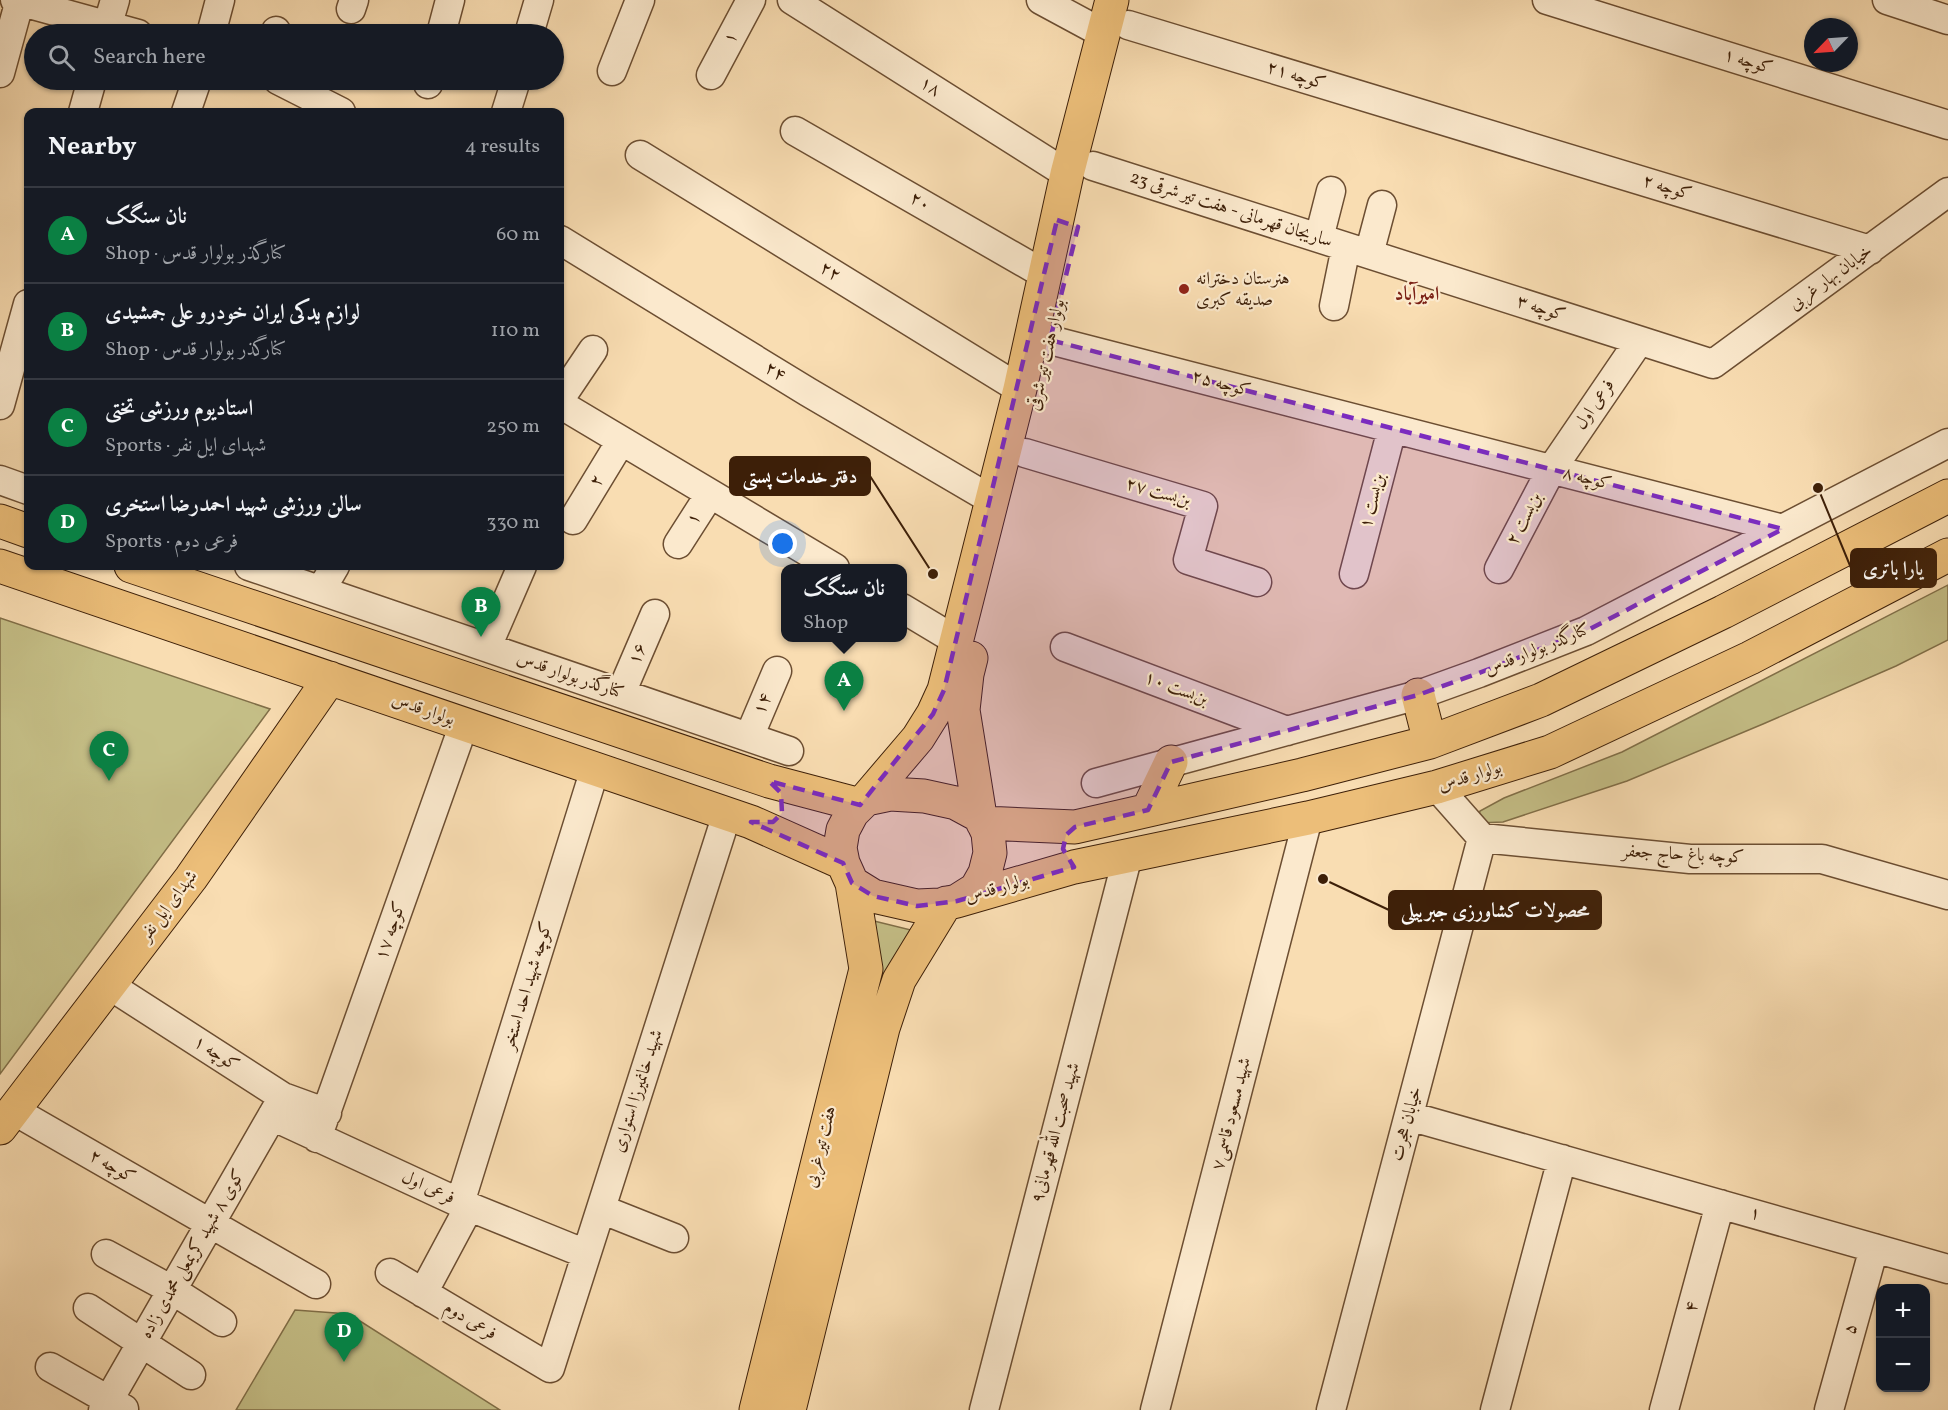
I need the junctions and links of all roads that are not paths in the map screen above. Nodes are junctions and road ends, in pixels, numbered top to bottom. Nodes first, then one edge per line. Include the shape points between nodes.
1 (220, 0) edge
2 (539, 0) edge
3 (639, 0) edge
4 (751, 0) edge
5 (792, 0) edge
6 (1041, 0) edge
7 (1547, 0) edge
8 (1887, 0) edge
9 (18, 1) edge
10 (445, 2) edge
11 (1120, 15) edge
12 (109, 20) edge
13 (1948, 20) edge
14 (214, 24) edge
15 (442, 24) edge
16 (532, 24) edge
17 (612, 71) dead end
18 (0, 73) edge
19 (711, 75) dead end
20 (89, 90) edge
21 (194, 90) edge
22 (291, 90) edge
23 (513, 90) edge
24 (311, 106) edge
25 (84, 108) edge
26 (187, 108) edge
27 (507, 108) edge
28 (1948, 125) edge
29 (1464, 126) joint
30 (795, 131) dead end
31 (640, 155) dead end
32 (1080, 170) junction
33 (1331, 191) dead end
34 (1948, 192) edge
35 (1382, 205) dead end
36 (1067, 223) junction
37 (1319, 238) junction
38 (564, 242) edge
39 (1870, 250) junction
40 (1358, 251) junction
41 (1044, 274) junction
42 (1334, 306) dead end
43 (24, 318) edge
44 (1050, 340) junction
45 (1639, 340) junction
46 (593, 350) dead end
47 (1713, 364) joint
48 (1020, 389) junction
49 (564, 393) edge
50 (0, 405) edge
51 (564, 406) edge
52 (1392, 429) junction
53 (621, 441) junction
54 (1948, 443) edge
55 (1025, 453) junction
56 (1551, 470) junction
57 (710, 494) junction
58 (1948, 496) edge
59 (992, 500) junction
60 (573, 520) dead end
61 (0, 521) edge
62 (1783, 529) junction
63 (24, 530) edge
64 (678, 544) dead end
65 (1948, 555) edge
66 (828, 564) edge
67 (0, 566) edge
68 (1499, 569) dead end
69 (143, 570) edge
70 (261, 570) edge
71 (333, 570) edge
72 (520, 570) edge
73 (1354, 574) dead end
74 (1257, 582) dead end
75 (321, 590) junction
76 (907, 610) edge
77 (655, 614) dead end
78 (957, 638) junction
79 (1065, 646) dead end
80 (486, 647) junction
81 (777, 671) dead end
82 (330, 678) junction
83 (621, 693) junction
84 (1418, 695) junction
85 (954, 700) junction
86 (675, 711) junction
87 (464, 724) junction
88 (1287, 730) junction
89 (749, 737) junction
90 (1430, 742) junction
91 (789, 751) dead end
92 (698, 758) junction
93 (1171, 762) junction
94 (595, 769) junction
95 (769, 781) junction
96 (1096, 783) dead end
97 (1437, 787) junction
98 (863, 802) junction
99 (1148, 810) junction
100 (739, 818) junction
101 (1308, 818) junction
102 (981, 820) junction
103 (1075, 827) junction
104 (1482, 838) junction
105 (1128, 855) junction
106 (1074, 867) junction
107 (847, 873) junction
108 (1948, 895) edge
109 (952, 902) junction
110 (109, 985) junction
111 (278, 1107) junction
112 (1409, 1116) junction
113 (7, 1119) edge
114 (322, 1126) junction
115 (1562, 1159) junction
116 (1720, 1204) junction
117 (465, 1205) junction
118 (601, 1209) junction
119 (210, 1223) junction
120 (675, 1238) dead end
121 (1874, 1248) junction
122 (106, 1254) dead end
123 (586, 1254) junction
124 (1948, 1269) edge
125 (390, 1273) dead end
126 (316, 1284) dead end
127 (172, 1290) junction
128 (423, 1293) junction
129 (88, 1308) dead end
130 (222, 1322) dead end
131 (141, 1344) junction
132 (50, 1367) dead end
133 (550, 1368) joint
134 (191, 1375) dead end
135 (112, 1407) edge
136 (756, 1410) edge
137 (789, 1410) edge
138 (984, 1410) edge
139 (1155, 1410) edge
140 (1331, 1410) edge
141 (1495, 1410) edge
142 (1664, 1410) edge
143 (1829, 1410) edge

1 - 14 street
2 - 16 street
3 - 17 street
4 - 19 street, ۱
5 - 32 street, ۱۸
6 - 11 street
7 - 28 street, کوچه ۱
8 - 13 street
9 - 12 street
9 - 18 street
10 - 15 street
11 - 29 street, کوچه ۲۱
11 - 32 main road, بولوار هفت تیر شرقی
20 - 25 street
21 - 26 street
22 - 24 street
23 - 27 street
29 - 39 street, کوچه ۲
30 - 41 street, ۲۰
31 - 48 street, ۲۲
32 - 36 main road, بولوار هفت تیر شرقی
32 - 37 street, ساریجان قهرمانی - هفت تیر شرقی 23
33 - 37 street
34 - 39 street, خیابان بهار غربی
35 - 40 street
36 - 41 main road, بولوار هفت تیر شرقی
36 - 44 main road, بولوار هفت تیر شرقی
37 - 40 street, ساریجان قهرمانی - هفت تیر شرقی 23
38 - 59 street, ۲۴
39 - 47 street, خیابان بهار غربی
40 - 42 street
40 - 45 street, کوچه ۳
41 - 48 main road, بولوار هفت تیر شرقی
43 - 50 street
44 - 52 street, کوچه ۲۵
44 - 55 main road, بولوار هفت تیر شرقی
45 - 47 street, کوچه ۳
45 - 56 street, فرعی اول
46 - 49 street
48 - 59 main road, بولوار هفت تیر شرقی
51 - 53 street
52 - 56 street, کوچه ۸
52 - 73 street, بن‌بست ۱
53 - 57 street
53 - 60 street, ۲
54 - 62 street, کنارگذر بولوار قدس
55 - 74 street, بن‌بست ۲۷ via 1203,506 1188,560
55 - 85 main road, بولوار هفت تیر شرقی via 967,675
56 - 62 street, کوچه ۸
56 - 68 street, بن‌بست ۲
57 - 64 street, ۱
57 - 66 street
58 - 90 main road via 1541,700
59 - 78 main road, بولوار هفت تیر شرقی
61 - 63 main road
62 - 84 street, کنارگذر بولوار قدس via 1586,631
65 - 97 main road, بولوار قدس via 1750,658 1550,752
67 - 82 main road, بولوار قدس
69 - 92 main road
70 - 75 street, کنارگذر بولوار قدس
71 - 75 street
72 - 80 street
75 - 80 street, کنارگذر بولوار قدس
76 - 78 street
77 - 83 street, ۱۶
78 - 85 main road, بولوار هفت تیر شرقی
79 - 88 street, بن‌بست ۱۰
80 - 83 street, کنارگذر بولوار قدس
81 - 89 street, ۱۴
82 - 87 main road, بولوار قدس
82 - 110 main road, شهدای ایل نفر via 192,878
83 - 86 street, کنارگذر بولوار قدس
84 - 88 street, کنارگذر بولوار قدس
84 - 90 main road
85 - 98 main road via 933,714 918,738
85 - 102 main road
86 - 89 street, کنارگذر بولوار قدس
86 - 92 street
87 - 94 main road, بولوار قدس
87 - 114 street, کوچه ۱۷
88 - 93 street, کنارگذر بولوار قدس
89 - 91 street, کنارگذر بولوار قدس
90 - 99 main road
92 - 95 main road
93 - 96 street, کنارگذر بولوار قدس
93 - 99 main road
94 - 100 main road, بولوار قدس
94 - 117 street, کوچه شهید احد استخر
95 - 98 main road
95 - 100 main road via 781,793 782,813 773,822
97 - 101 main road, بولوار قدس
97 - 104 street
98 - 102 main road via 890,794 924,796 956,803
98 - 107 main road via 843,830 840,848
99 - 103 main road
100 - 107 main road, بولوار قدس
100 - 118 street, شهید خانمیرزا استواری
101 - 105 main road, بولوار قدس
101 - 139 street, شهید مسعود قاسمی۷
102 - 103 main road
102 - 109 main road via 988,833 990,853 985,873 976,889
103 - 106 main road via 1066,835 1063,849
104 - 108 street, کوچه باغ حاج جعفر via 1690,858 1822,859
104 - 112 street, خیابان هجرت
105 - 106 main road, بولوار قدس
105 - 138 street, شهید صحبت الله قهرمانی۹
106 - 109 main road, بولوار قدس
107 - 109 main road via 873,896 917,906
107 - 136 main road, هفت تیر غربی via 866,969
109 - 137 main road, هفت تیر غربی via 899,980 883,1028
110 - 111 street, کوچه ۱
110 - 113 main road, شهدای ایل نفر
111 - 114 street, فرعی اول
111 - 119 street, کوی ۸ شهید کریمعلی محمدی زاده
112 - 115 street, ۱
112 - 140 street, خیابان هجرت
113 - 119 street, کوچه ۲
114 - 117 street, فرعی اول
115 - 116 street, ۱
115 - 141 street
116 - 121 street, ۱
116 - 142 street, ۴
117 - 123 street, فرعی اول
117 - 128 street, کوچه شهید احد استخر
118 - 120 street
118 - 123 street, شهید خانمیرزا استواری
119 - 126 street, کوچه ۲
119 - 127 street, کوی ۸ شهید کریمعلی محمدی زاده
121 - 124 street, ۱
121 - 143 street, ۵
122 - 127 street
123 - 133 street, شهید خانمیرزا استواری
125 - 128 street, فرعی دوم
127 - 130 street
127 - 131 street, کوی ۸ شهید کریمعلی محمدی زاده
128 - 133 street, فرعی دوم
129 - 131 street
131 - 134 street
131 - 135 street, کوی ۸ شهید کریمعلی محمدی زاده
132 - 135 street

